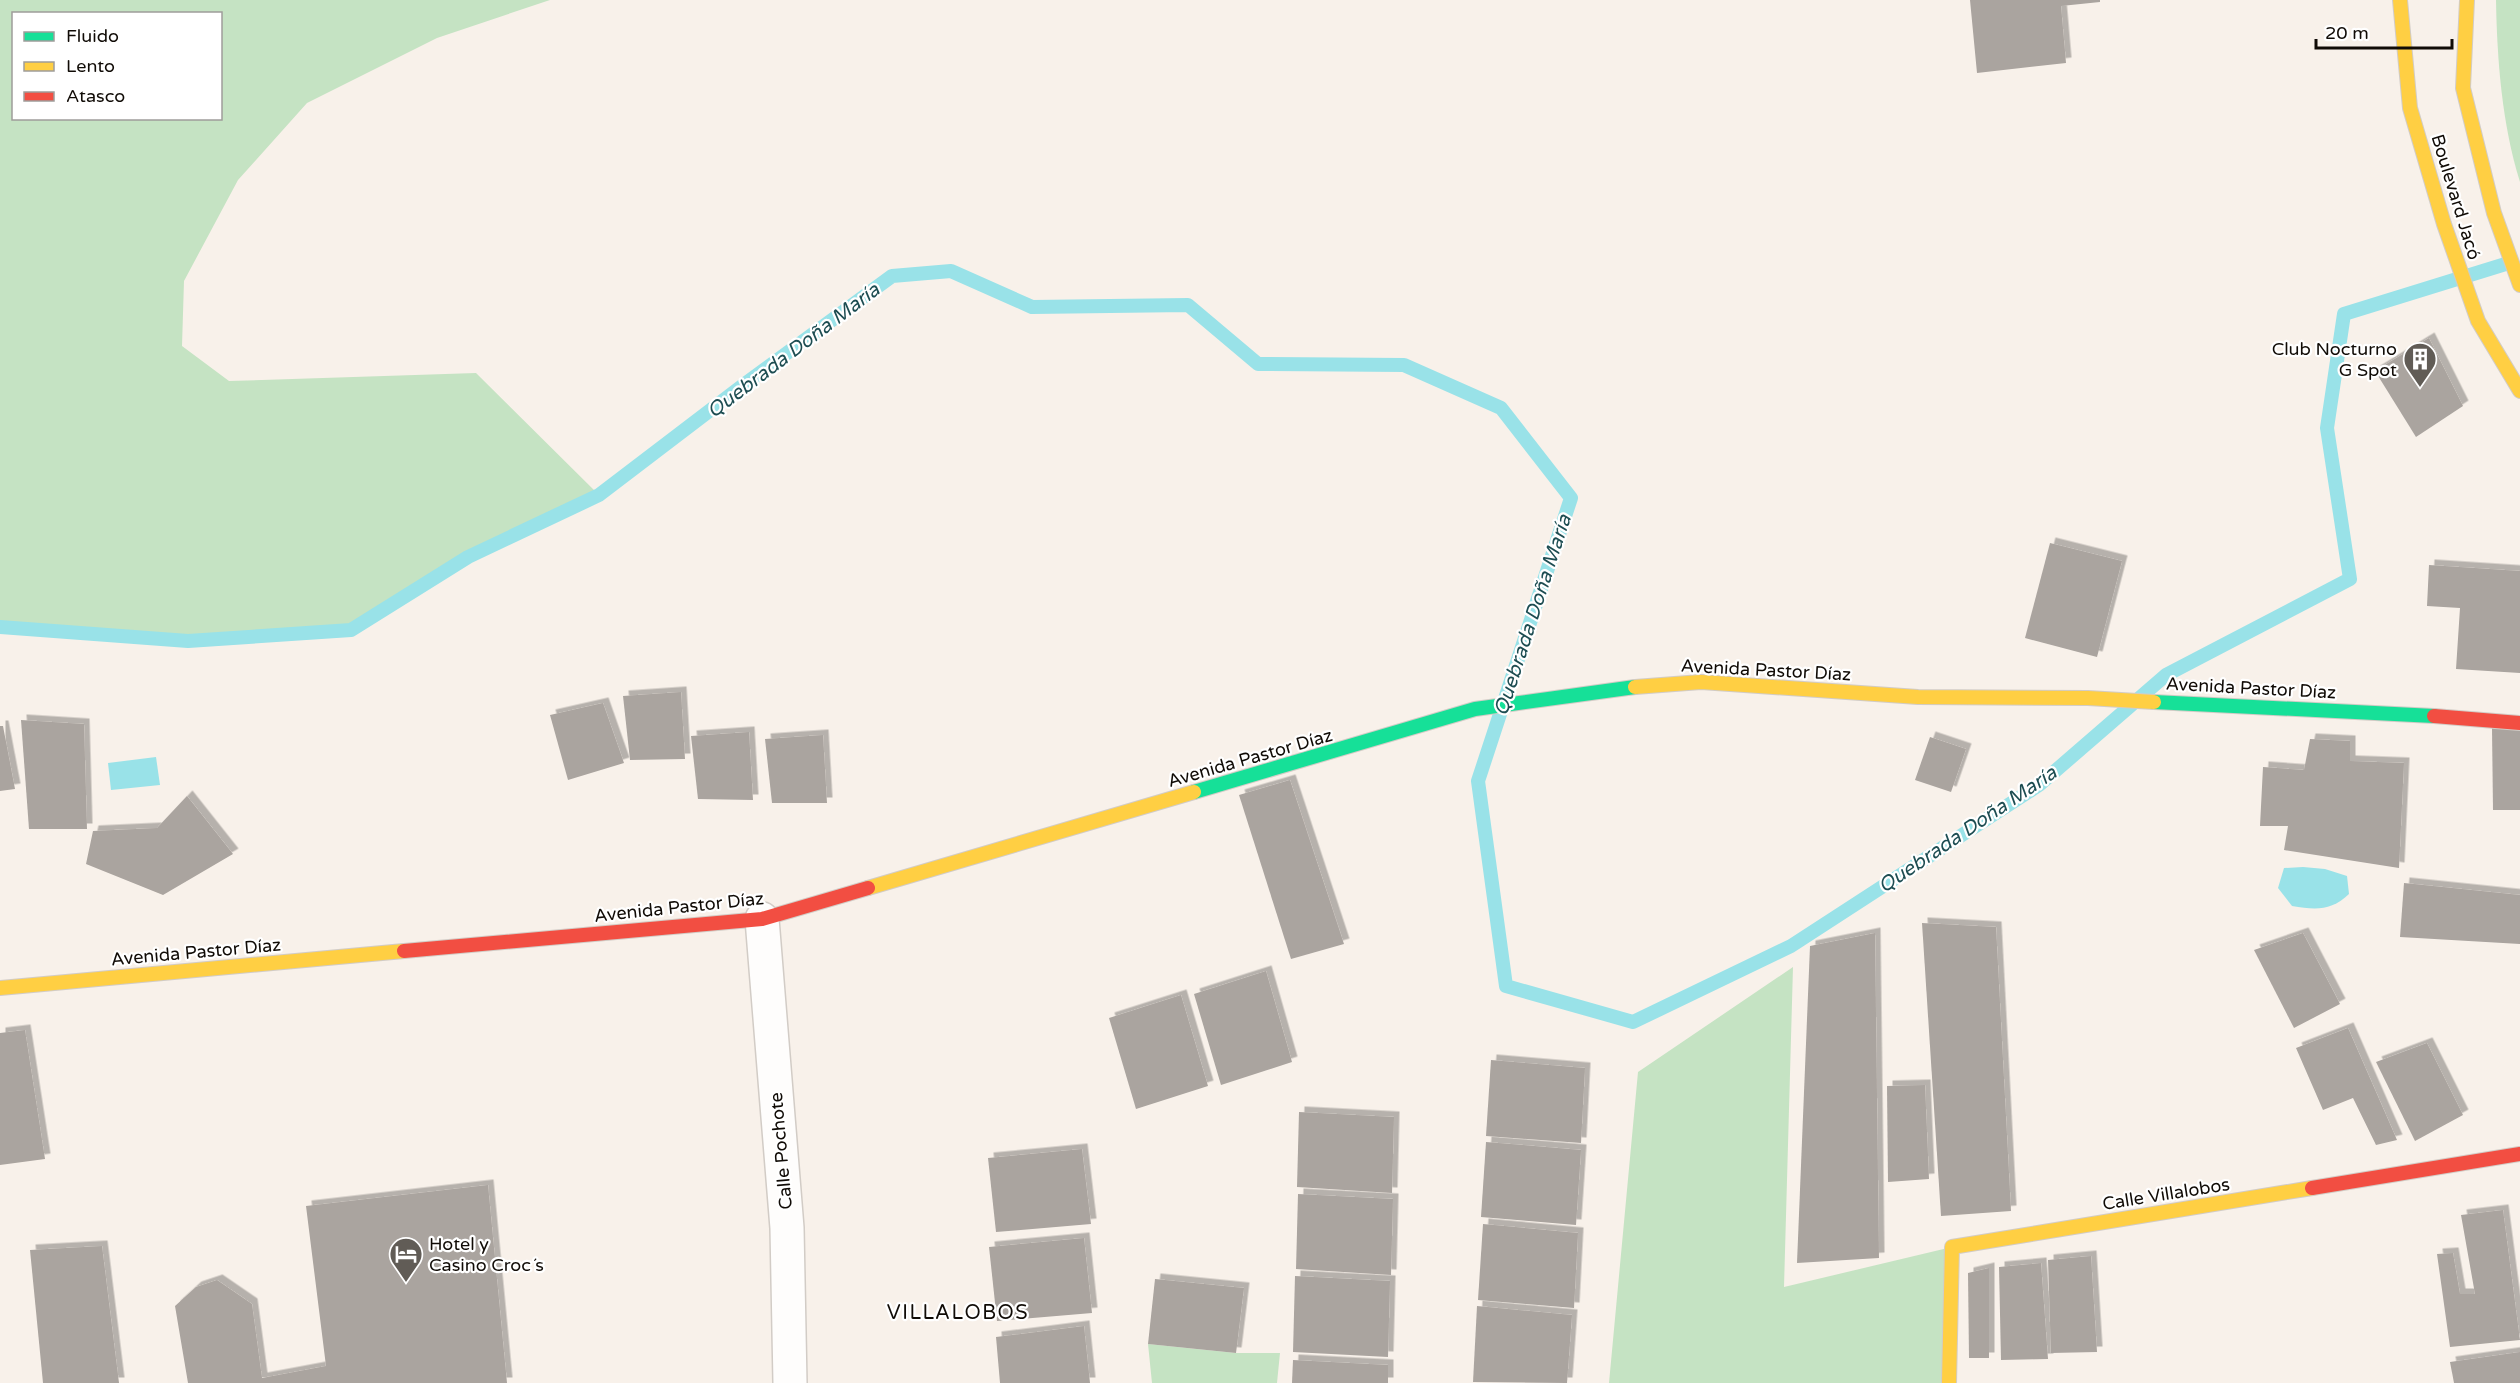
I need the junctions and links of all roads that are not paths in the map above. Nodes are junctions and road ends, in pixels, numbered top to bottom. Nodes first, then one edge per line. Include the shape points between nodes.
1 (2400, 0) edge
2 (2467, 0) edge
3 (2520, 285) edge
4 (2520, 391) edge
5 (2520, 723) edge
6 (762, 919) junction
7 (0, 988) edge
8 (2520, 1154) edge
9 (790, 1383) edge
10 (1949, 1383) edge

1 - 4 street, Boulevard Jacó via 2410,108 2444,224 2478,321
2 - 3 street, Boulevard Jacó via 2463,88 2494,213
5 - 6 street, Avenida Pastor Díaz via 2390,712 2088,698 1918,696 1701,682 1628,687 1475,709
6 - 7 street, Avenida Pastor Díaz
6 - 9 street, Calle Pochote via 787,1228
8 - 10 street, Calle Villalobos via 1952,1248

